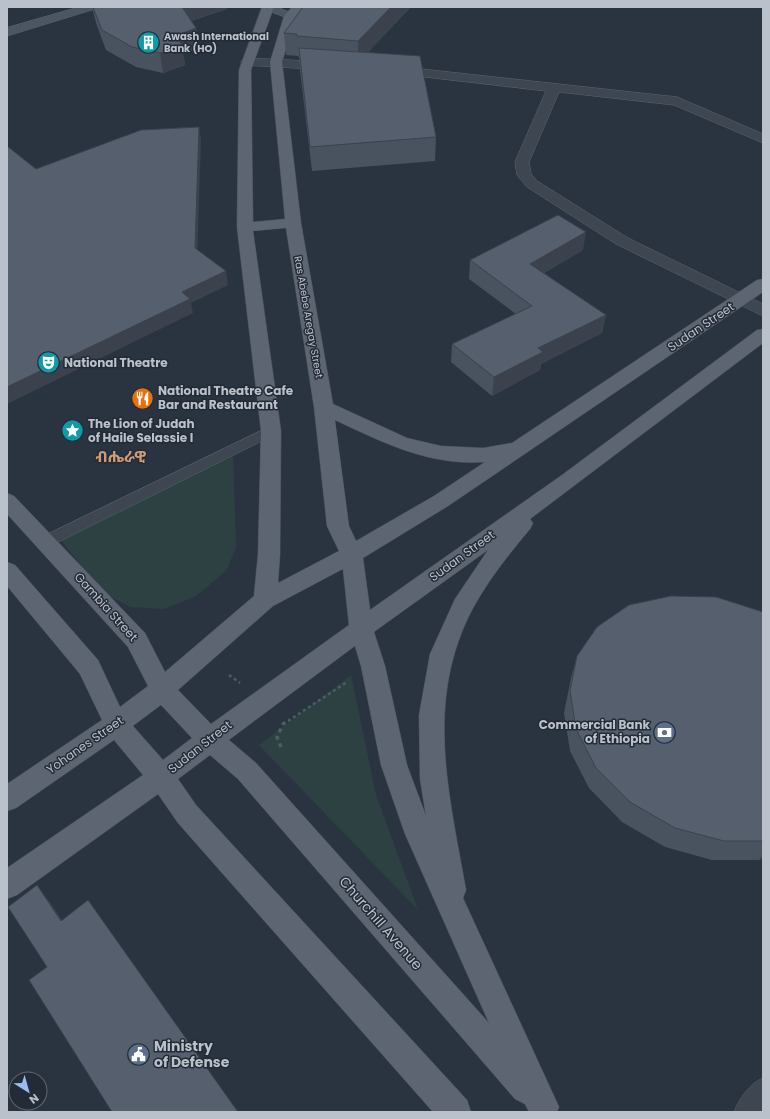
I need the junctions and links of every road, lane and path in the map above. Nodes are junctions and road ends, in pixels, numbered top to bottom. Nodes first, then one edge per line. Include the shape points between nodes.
1 (91, 7) edge
2 (267, 7) edge
3 (294, 12) edge
4 (7, 32) edge
5 (247, 62) junction
6 (276, 62) junction
7 (344, 66) edge
8 (382, 69) edge
9 (554, 88) junction
10 (763, 139) edge
11 (293, 223) junction
12 (245, 227) junction
13 (763, 284) edge
14 (741, 300) junction
15 (763, 311) edge
16 (763, 334) edge
17 (324, 407) junction
18 (271, 431) junction
19 (522, 448) junction
20 (569, 480) junction
21 (7, 500) edge
22 (47, 541) junction
23 (352, 554) junction
24 (7, 572) edge
25 (265, 600) junction
26 (362, 627) junction
27 (229, 674) dead end
28 (354, 678) dead end
29 (244, 686) dead end
30 (162, 690) junction
31 (116, 724) junction
32 (210, 739) junction
33 (281, 747) dead end
34 (161, 777) junction
35 (7, 800) edge
36 (7, 885) edge
37 (457, 921) junction
38 (763, 1089) edge
39 (545, 1110) edge
40 (455, 1112) edge
41 (745, 1112) edge

1 - 4 street
2 - 3 street
2 - 5 main road
3 - 6 main road, Ras Abebe Aregay Street
5 - 6 street
5 - 12 main road
6 - 7 street
6 - 11 main road, Ras Abebe Aregay Street
8 - 9 street
9 - 10 street via 677,101
9 - 14 street via 522,162 524,176 532,184 622,241
11 - 12 main road
11 - 17 main road, Ras Abebe Aregay Street
12 - 18 main road
13 - 14 main road, Sudan Street
14 - 15 street
14 - 19 main road, Sudan Street
16 - 20 main road, Sudan Street
17 - 19 main road via 401,443 441,452 484,455
17 - 23 main road, Ras Abebe Aregay Street via 338,526
18 - 22 lane
18 - 25 main road via 269,554
19 - 23 main road, Sudan Street via 442,501
20 - 26 main road, Sudan Street
20 - 37 main road via 518,526 490,562 463,605 442,654 431,715 434,779
21 - 22 main road, Gambia Street
22 - 30 main road, Gambia Street via 137,640
23 - 25 main road, Sudan Street
23 - 26 main road, Ras Abebe Aregay Street
24 - 31 main road via 88,668
25 - 30 main road, Sudan Street
26 - 32 main road, Sudan Street
26 - 37 main road, Ras Abebe Aregay Street via 394,765 419,834
27 - 29 path
28 - 33 path via 283,724 277,737
30 - 31 main road, Yohanes Street
30 - 32 main road, Gambia Street
31 - 34 main road
31 - 35 main road, Yohanes Street
32 - 34 main road, Sudan Street
32 - 39 main road, Churchill Avenue via 247,771
34 - 36 main road
34 - 40 main road via 187,814
37 - 39 main road
38 - 41 lane

